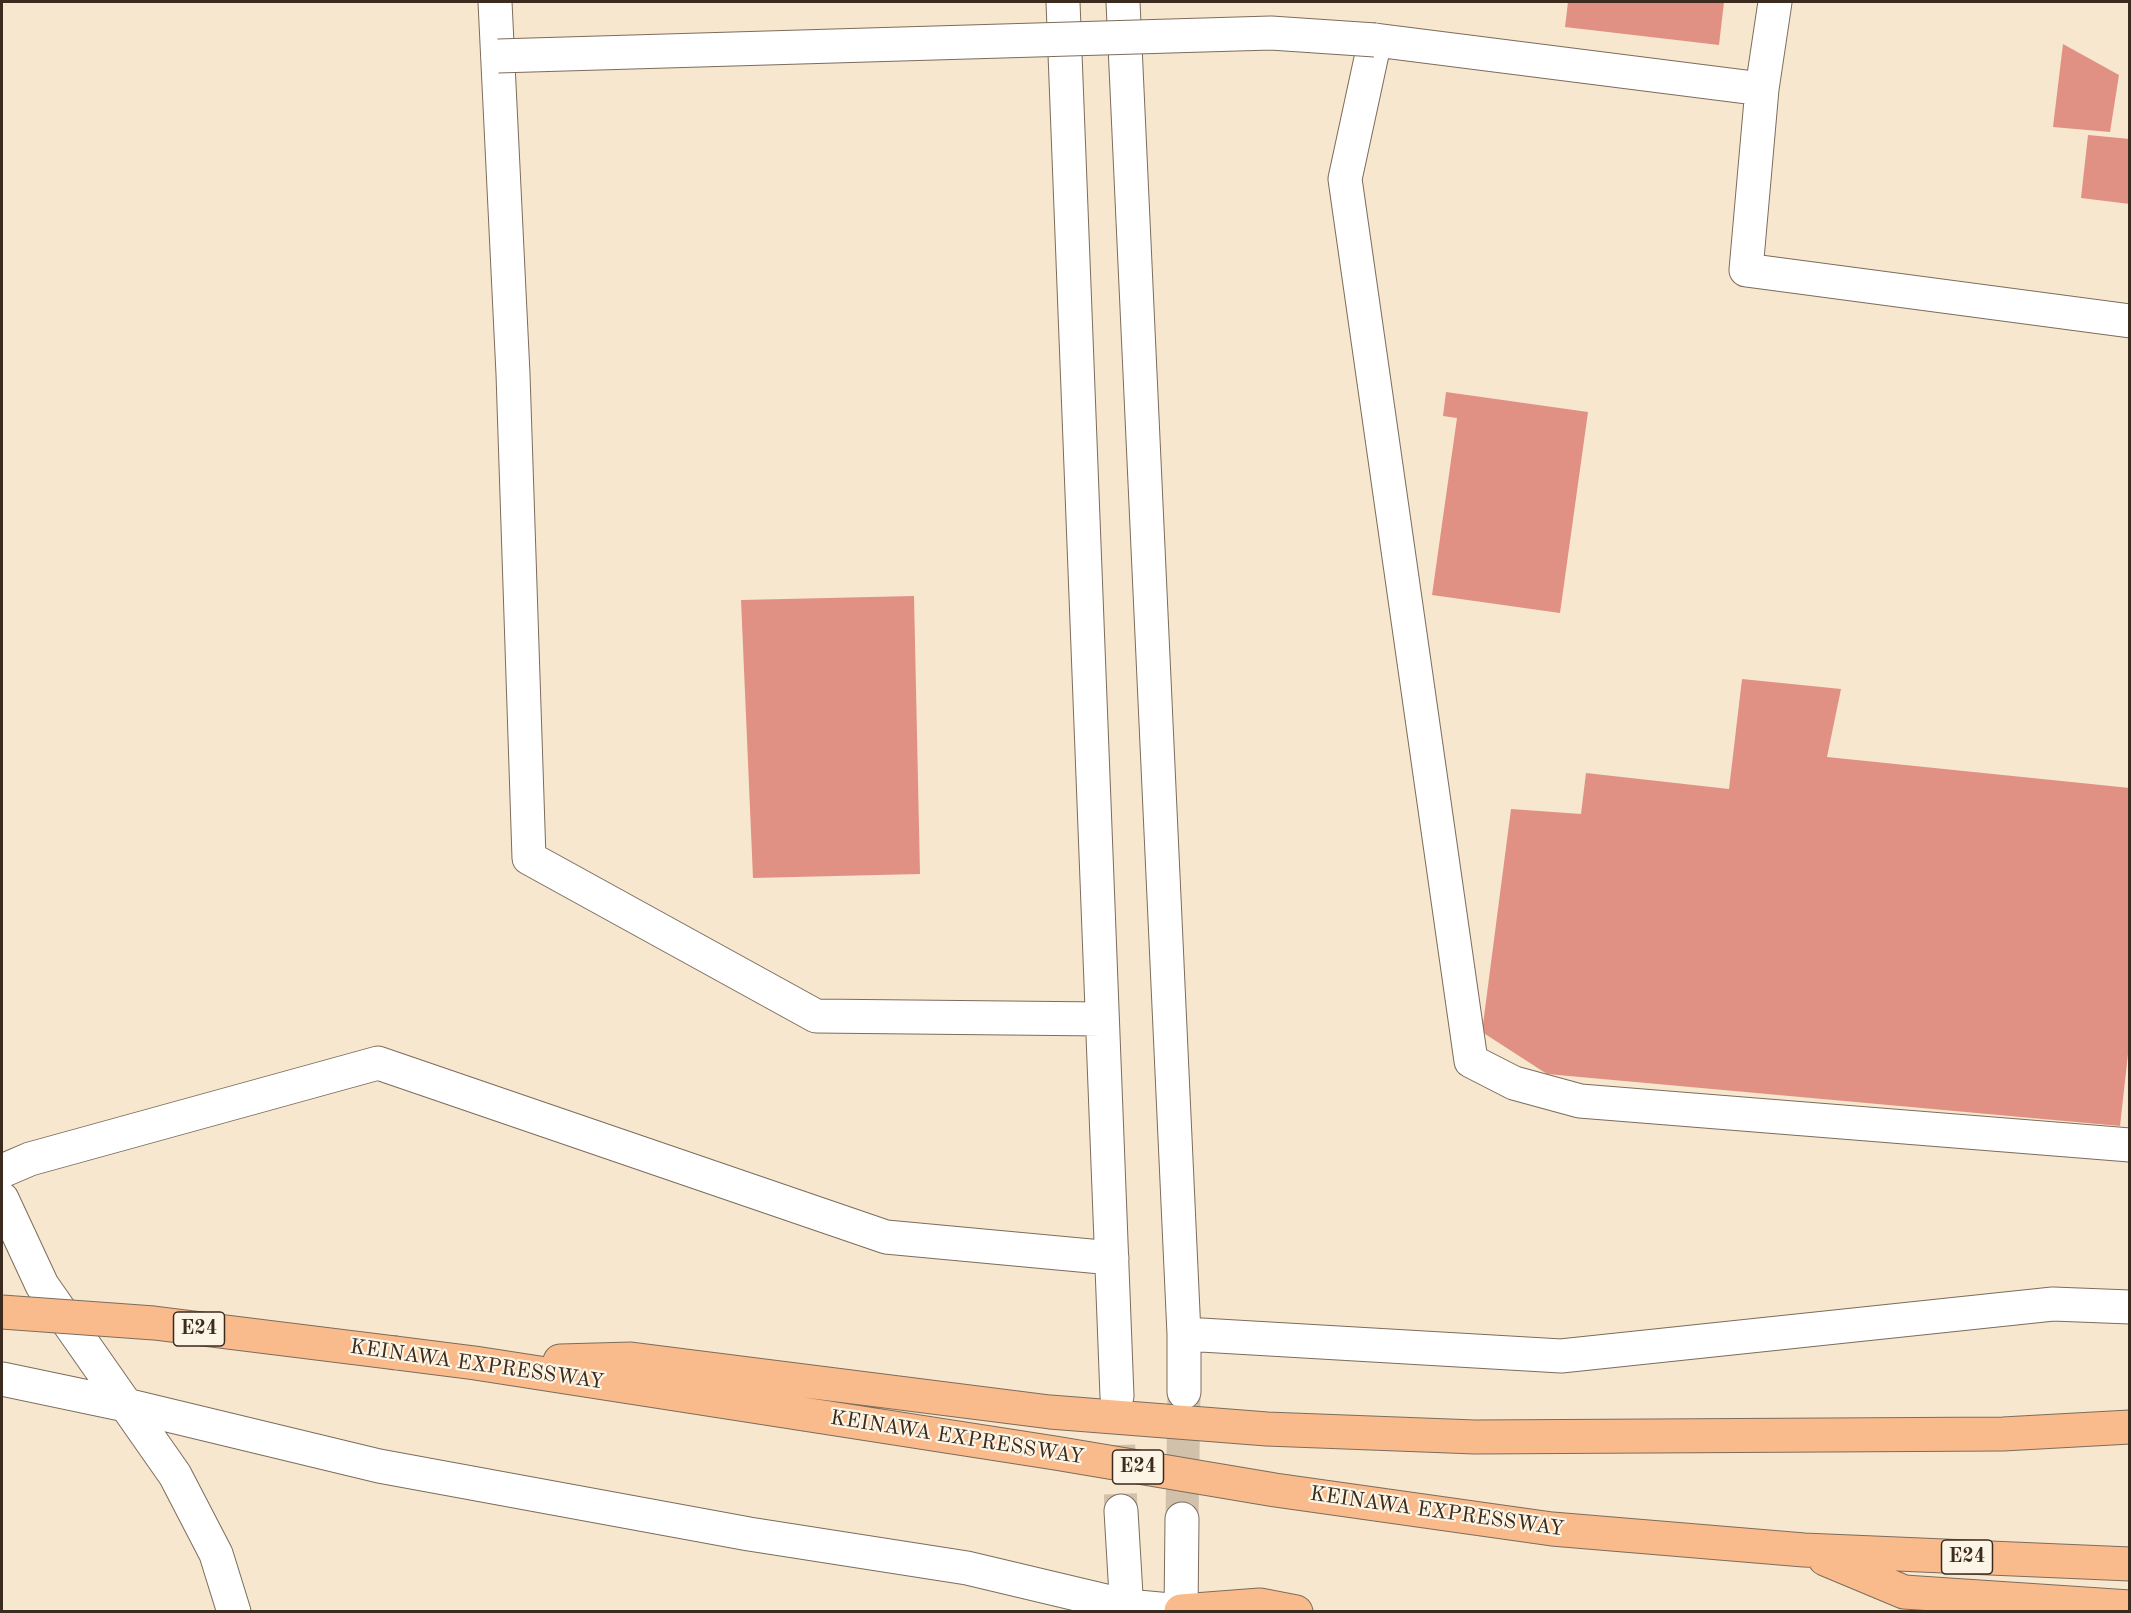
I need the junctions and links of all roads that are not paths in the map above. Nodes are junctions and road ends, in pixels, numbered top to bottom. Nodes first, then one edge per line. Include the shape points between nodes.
1 (495, 2) edge
2 (1063, 2) edge
3 (1123, 2) edge
4 (1776, 2) edge
5 (1375, 40) junction
6 (498, 56) junction
7 (1762, 89) junction
8 (2130, 321) edge
9 (1101, 1019) junction
10 (2130, 1145) edge
11 (2, 1171) edge
12 (2, 1199) edge
13 (1112, 1258) junction
14 (2130, 1307) edge
15 (2, 1312) edge
16 (1184, 1334) junction
17 (475, 1363) junction
18 (2, 1379) edge
19 (1184, 1392) tunnel mouth
20 (1117, 1396) tunnel mouth
21 (126, 1405) junction
22 (2130, 1427) edge
23 (1121, 1511) tunnel mouth
24 (1182, 1519) tunnel mouth
25 (1804, 1550) junction
26 (2130, 1564) edge
27 (2130, 1607) edge
28 (1127, 1609) edge
29 (234, 1611) edge
30 (1182, 1611) edge
31 (1296, 1611) edge

1 - 6 street
2 - 9 street
3 - 16 street
4 - 7 street
5 - 6 street, bridge via 1271,33
5 - 7 street
5 - 10 street via 1346,179 1471,1061 1514,1083 1580,1101
6 - 9 street via 529,858 816,1016
7 - 8 street via 1746,270
9 - 13 street
11 - 13 street via 30,1159 378,1063 886,1237
12 - 21 street via 42,1285
13 - 20 street
14 - 16 street via 2053,1304 1561,1356
15 - 17 highway, KEINAWA EXPRESSWAY / E24, bridge via 154,1323
16 - 19 street
17 - 22 highway via 631,1359 1050,1412 1267,1429 1475,1437 2003,1434
17 - 25 highway, KEINAWA EXPRESSWAY / E24 via 1298,1493 1552,1529
18 - 21 street
21 - 28 street via 379,1466 749,1534 966,1568
21 - 29 street via 175,1475 216,1554
23 - 28 street
24 - 30 street
25 - 26 highway, KEINAWA EXPRESSWAY / E24
25 - 27 highway via 1904,1592
28 - 30 street
30 - 31 highway via 1260,1605

